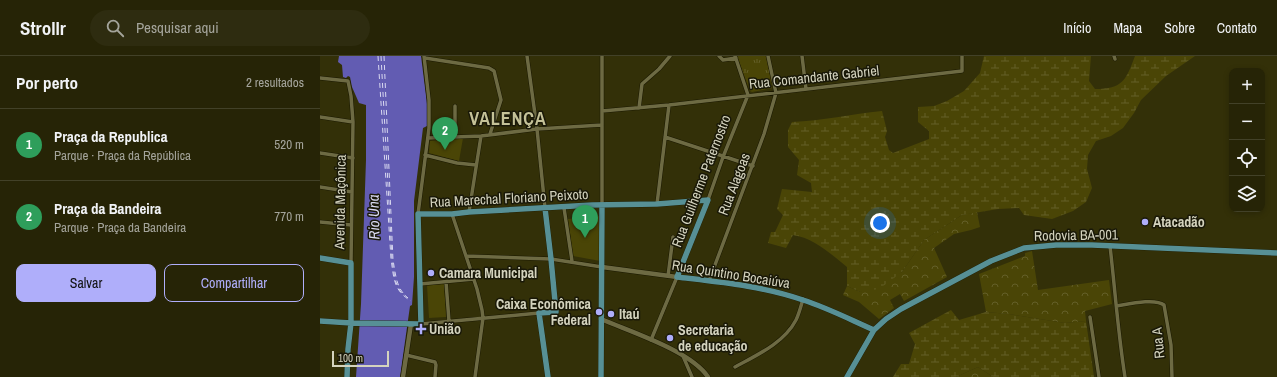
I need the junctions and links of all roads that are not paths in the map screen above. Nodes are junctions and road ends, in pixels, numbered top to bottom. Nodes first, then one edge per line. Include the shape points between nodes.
1 (527, 56) edge
2 (602, 56) edge
3 (670, 56) edge
4 (719, 56) edge
5 (768, 56) edge
6 (802, 56) edge
7 (807, 56) edge
8 (962, 56) edge
9 (424, 57) edge
10 (735, 57) edge
11 (320, 78) edge
12 (806, 89) junction
13 (776, 93) junction
14 (748, 95) junction
15 (669, 105) junction
16 (454, 106) dead end
17 (639, 108) junction
18 (602, 111) junction
19 (320, 117) edge
20 (353, 122) junction
21 (602, 125) junction
22 (537, 129) junction
23 (490, 134) junction
24 (481, 136) junction
25 (455, 137) junction
26 (665, 137) junction
27 (428, 138) junction
28 (320, 153) edge
29 (425, 155) junction
30 (723, 157) junction
31 (353, 158) junction
32 (476, 165) junction
33 (753, 166) junction
34 (320, 187) edge
35 (352, 192) junction
36 (708, 200) junction
37 (657, 204) junction
38 (602, 205) junction
39 (545, 208) junction
40 (564, 208) junction
41 (469, 212) junction
42 (418, 214) junction
43 (452, 214) junction
44 (320, 222) edge
45 (351, 225) junction
46 (673, 237) dead end
47 (1110, 246) junction
48 (1277, 253) edge
49 (466, 256) junction
50 (320, 258) edge
51 (551, 259) junction
52 (572, 261) junction
53 (351, 263) junction
54 (602, 267) junction
55 (668, 276) junction
56 (677, 276) junction
57 (474, 279) junction
58 (709, 281) junction
59 (446, 282) junction
60 (420, 284) junction
61 (803, 299) junction
62 (1117, 306) junction
63 (539, 313) junction
64 (1090, 317) dead end
65 (483, 318) junction
66 (601, 319) junction
67 (320, 321) edge
68 (449, 321) junction
69 (351, 323) junction
70 (410, 324) junction
71 (421, 324) junction
72 (874, 330) junction
73 (651, 340) junction
74 (406, 355) junction
75 (682, 355) junction
76 (736, 367) dead end
77 (347, 377) edge
78 (403, 377) edge
79 (435, 377) edge
80 (475, 377) edge
81 (548, 377) edge
82 (602, 377) edge
83 (692, 377) edge
84 (708, 377) edge
85 (847, 377) edge
86 (1099, 377) edge
87 (1126, 377) edge
88 (1172, 377) edge

1 - 22 street
2 - 18 street
3 - 17 street via 642,84
4 - 10 street via 723,60
5 - 13 street
6 - 7 street
6 - 12 street
8 - 12 street, Rua Comandante Gabriel via 962,71
9 - 23 street via 494,71 501,100
9 - 27 street via 430,111
10 - 14 street
11 - 20 street, Avenida Maçônica via 348,82 352,96
12 - 13 street, Rua Comandante Gabriel
13 - 14 street, Rua Comandante Gabriel
13 - 33 street, Rua Alagoas
14 - 15 street, Rua Comandante Gabriel
14 - 30 street, Rua Guilherme Paternostro
15 - 17 street, Rua Comandante Gabriel
15 - 26 street
16 - 25 street
17 - 18 street, Rua Comandante Gabriel
18 - 21 street
19 - 20 street
20 - 31 street, Avenida Maçônica
21 - 22 street
21 - 38 street
22 - 23 street
22 - 39 street
23 - 24 street
24 - 25 street
24 - 32 street
25 - 27 street
26 - 30 street
26 - 37 street
27 - 29 street
28 - 31 street
29 - 32 street
29 - 42 street
30 - 33 street
30 - 36 street, Rua Guilherme Paternostro
31 - 35 street, Avenida Maçônica
32 - 41 street
33 - 58 street, Rua Alagoas
34 - 35 street
35 - 45 street, Avenida Maçônica
36 - 37 main road, Rua Marechal Floriano Peixoto
36 - 56 main road, Rua Guilherme Paternostro
37 - 38 main road, Rua Marechal Floriano Peixoto
38 - 40 main road, Rua Marechal Floriano Peixoto
38 - 54 main road
39 - 40 main road, Rua Marechal Floriano Peixoto
39 - 41 main road, Rua Marechal Floriano Peixoto
39 - 51 main road
40 - 52 street
41 - 43 main road, Rua Marechal Floriano Peixoto
42 - 43 main road, Rua Marechal Floriano Peixoto
42 - 60 main road
43 - 49 street
44 - 45 street
45 - 53 street, Avenida Maçônica
46 - 55 street
47 - 48 main road, Rodovia BA-001
47 - 62 street
47 - 72 main road, Rodovia BA-001 via 1044,245 1012,252 901,309
49 - 51 street
49 - 57 street
50 - 53 main road
51 - 52 street
51 - 63 main road via 556,312
52 - 54 street
53 - 69 main road, Avenida Maçônica
54 - 55 street, Rua Quintino Bocaiúva
54 - 66 main road
55 - 56 street, Rua Quintino Bocaiúva
56 - 58 main road, Rua Quintino Bocaiúva
56 - 73 street
57 - 59 street
57 - 65 street
58 - 61 main road, Rua Quintino Bocaiúva via 774,291
59 - 60 street
59 - 68 street
60 - 71 main road
61 - 72 main road, Rua Quintino Bocaiúva
61 - 76 street via 796,319 785,335
62 - 87 street
62 - 88 street, Rua A via 1159,302 1165,307 1171,345
63 - 65 street
63 - 81 main road
64 - 86 street
65 - 68 street
65 - 80 street
66 - 73 street
66 - 82 main road
67 - 69 main road
68 - 71 street
69 - 70 main road
69 - 77 main road, Avenida Maçônica
70 - 71 main road
70 - 74 street
72 - 85 main road, Rodovia BA-001
73 - 75 street
74 - 78 street
74 - 79 street via 436,362
75 - 83 street
75 - 84 street via 698,365

